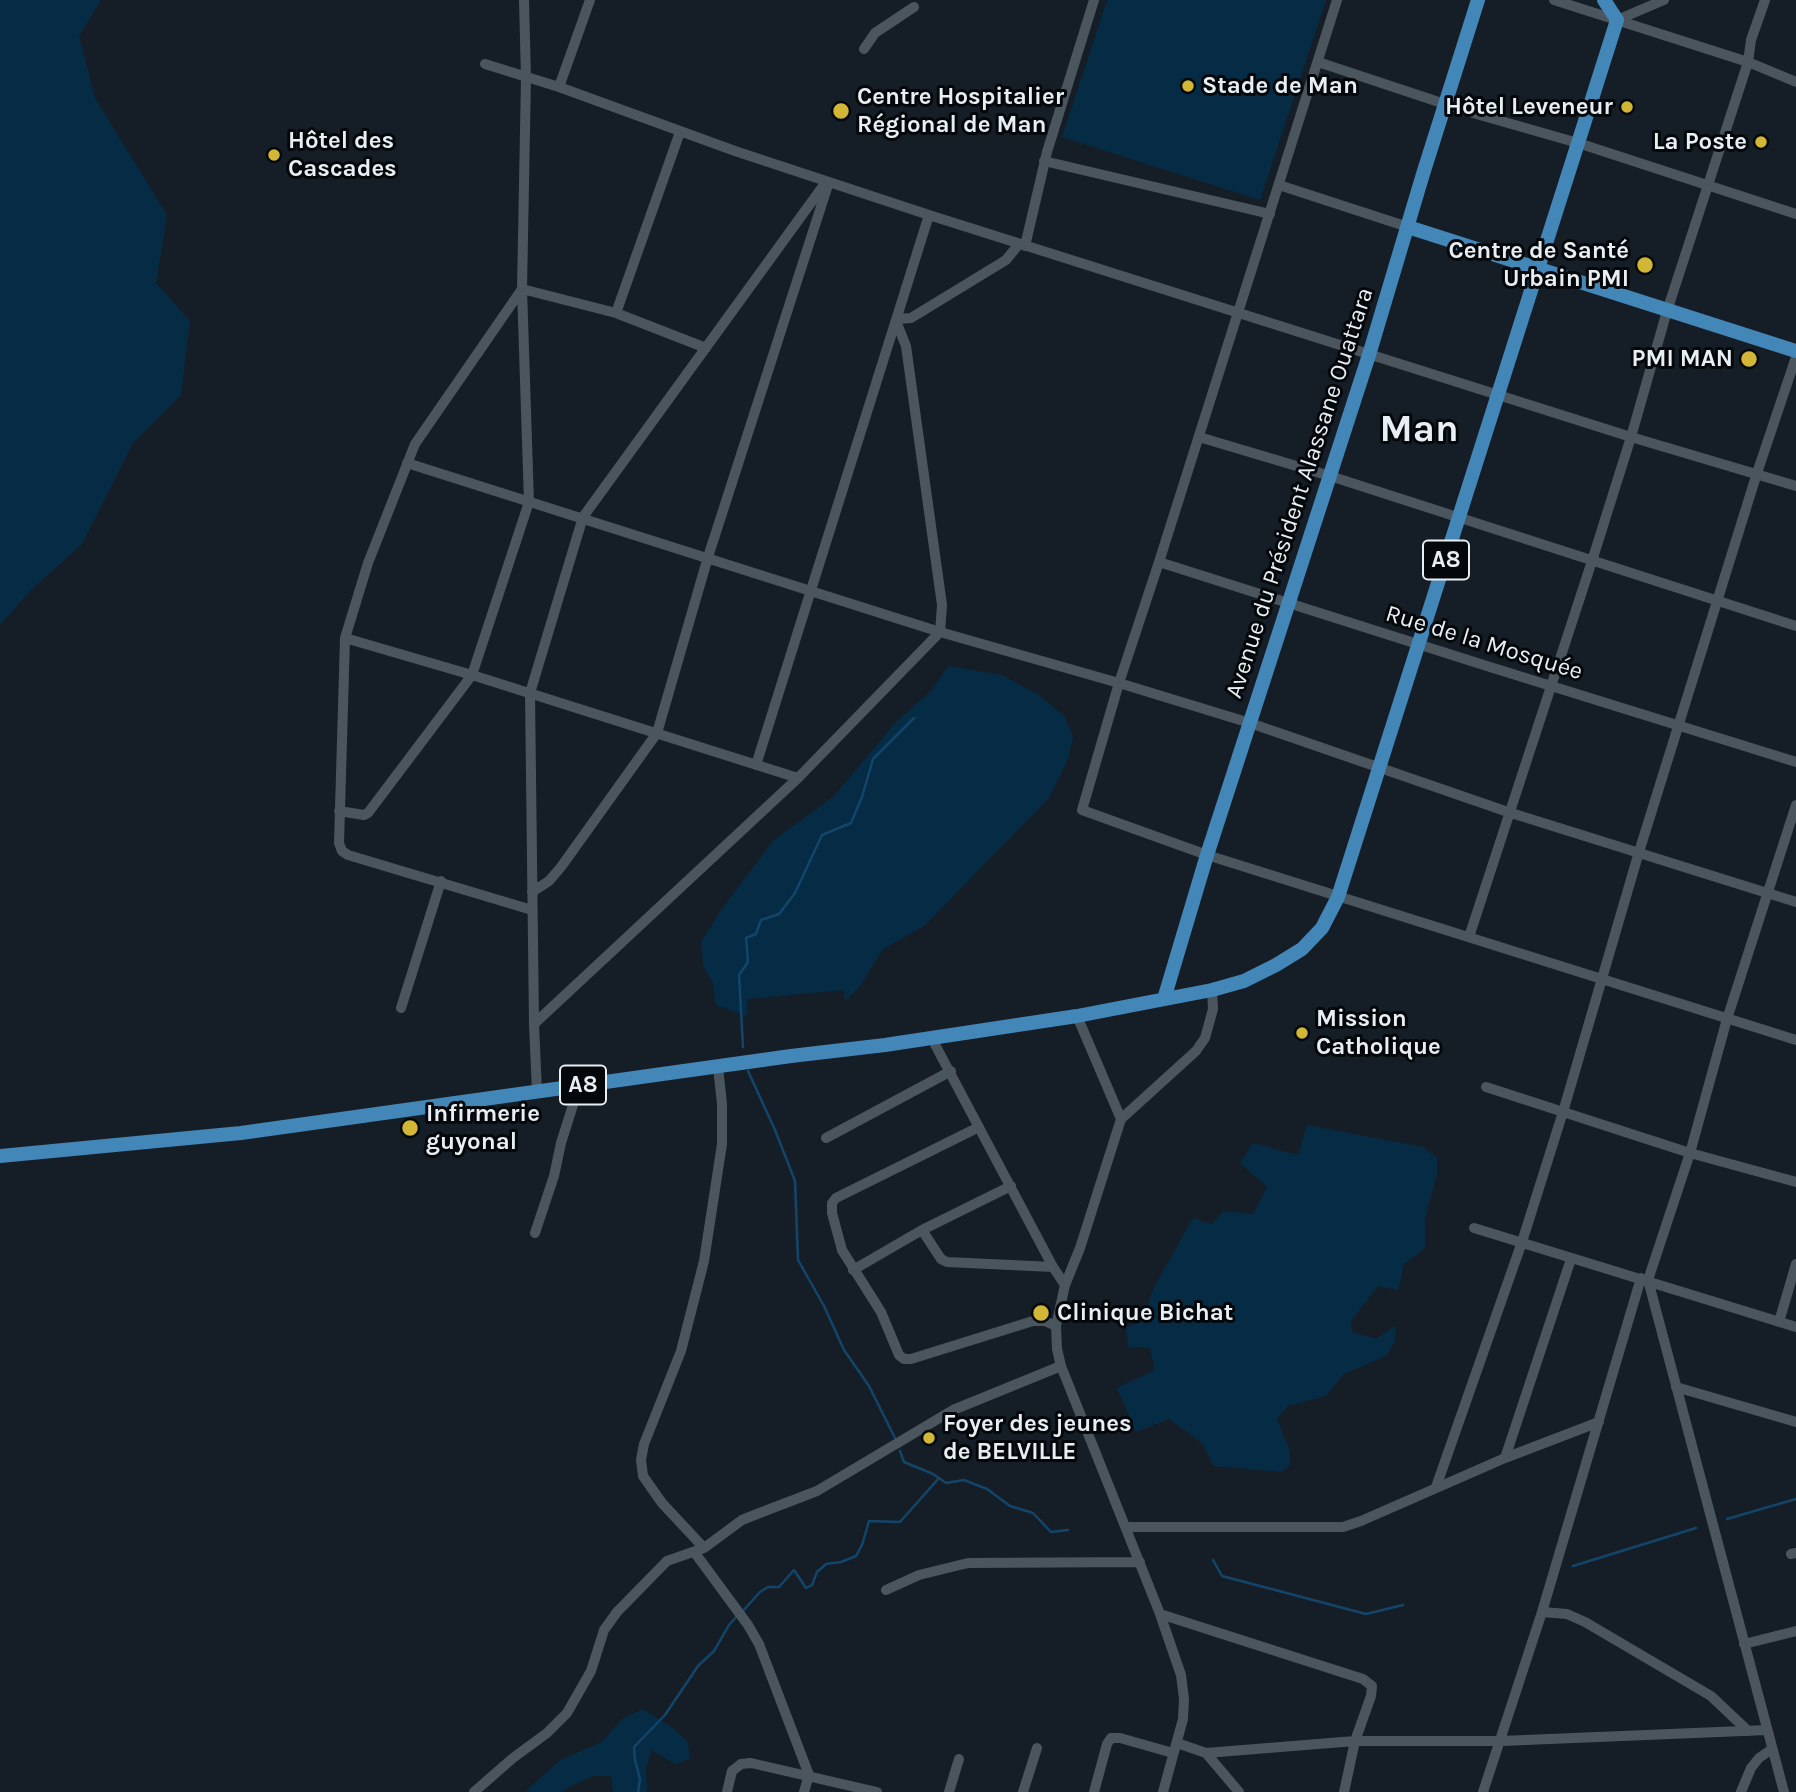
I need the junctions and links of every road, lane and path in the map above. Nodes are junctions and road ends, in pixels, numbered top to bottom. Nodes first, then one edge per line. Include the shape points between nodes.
1 (524, 0) edge
2 (590, 0) edge
3 (1094, 0) edge
4 (1337, 0) edge
5 (1478, 0) edge
6 (1554, 0) edge
7 (1604, 0) edge
8 (1664, 0) edge
9 (1765, 0) edge
10 (914, 7) dead end
11 (1617, 20) junction
12 (864, 49) dead end
13 (1318, 62) junction
14 (1748, 62) junction
15 (485, 64) dead end
16 (526, 78) junction
17 (1796, 82) edge
18 (559, 87) junction
19 (1446, 104) junction
20 (680, 132) junction
21 (1578, 143) junction
22 (1044, 162) junction
23 (828, 182) junction
24 (1279, 185) junction
25 (1707, 185) junction
26 (1269, 214) junction
27 (1796, 214) edge
28 (929, 215) junction
29 (1408, 227) junction
30 (1022, 245) junction
31 (1538, 269) junction
32 (522, 289) junction
33 (1667, 312) junction
34 (616, 313) junction
35 (1238, 313) junction
36 (897, 320) junction
37 (706, 348) junction
38 (1796, 351) edge
39 (1369, 355) junction
40 (1796, 357) edge
41 (1498, 395) junction
42 (1199, 437) junction
43 (1631, 437) junction
44 (407, 463) junction
45 (1757, 473) junction
46 (1331, 476) junction
47 (1796, 485) edge
48 (529, 502) junction
49 (583, 517) junction
50 (1459, 518) junction
51 (708, 557) junction
52 (1592, 561) junction
53 (1159, 562) junction
54 (811, 591) junction
55 (1718, 601) junction
56 (1290, 604) junction
57 (1796, 626) edge
58 (940, 632) junction
59 (345, 638) junction
60 (1418, 645) junction
61 (472, 674) junction
62 (1119, 682) junction
63 (1552, 686) junction
64 (530, 693) junction
65 (1250, 723) junction
66 (1679, 726) junction
67 (657, 733) junction
68 (1796, 762) edge
69 (757, 765) junction
70 (1380, 766) junction
71 (798, 778) junction
72 (1796, 805) edge
73 (339, 811) junction
74 (1508, 812) junction
75 (1639, 852) junction
76 (1207, 855) junction
77 (441, 881) junction
78 (532, 892) junction
79 (1767, 892) junction
80 (1338, 897) junction
81 (1796, 902) edge
82 (532, 909) junction
83 (1469, 937) junction
84 (1600, 979) junction
85 (1212, 990) junction
86 (1164, 999) junction
87 (401, 1008) dead end
88 (1077, 1016) junction
89 (1727, 1018) junction
90 (534, 1024) junction
91 (931, 1037) junction
92 (1796, 1040) edge
93 (718, 1067) junction
94 (951, 1071) junction
95 (579, 1086) junction
96 (1486, 1087) dead end
97 (537, 1092) junction
98 (1563, 1112) junction
99 (1121, 1119) junction
100 (979, 1127) junction
101 (826, 1138) dead end
102 (1690, 1153) junction
103 (0, 1156) edge
104 (1796, 1182) edge
105 (1012, 1186) junction
106 (1474, 1228) dead end
107 (922, 1230) junction
108 (535, 1233) dead end
109 (1522, 1242) junction
110 (1571, 1259) junction
111 (1796, 1264) edge
112 (1053, 1267) junction
113 (853, 1270) junction
114 (1645, 1279) junction
115 (1065, 1285) junction
116 (1779, 1322) junction
117 (1056, 1326) junction
118 (1796, 1327) edge
119 (1061, 1366) junction
120 (1676, 1387) junction
121 (1600, 1422) junction
122 (1796, 1422) edge
123 (1505, 1458) junction
124 (1436, 1487) junction
125 (1126, 1527) junction
126 (700, 1550) junction
127 (1140, 1562) junction
128 (886, 1590) dead end
129 (1542, 1612) junction
130 (1160, 1614) junction
131 (1796, 1631) edge
132 (1744, 1644) junction
133 (1767, 1730) junction
134 (1748, 1731) junction
135 (1355, 1741) junction
136 (1501, 1741) junction
137 (1037, 1748) dead end
138 (1175, 1748) junction
139 (1772, 1749) junction
140 (1206, 1753) junction
141 (959, 1759) dead end
142 (808, 1775) junction
143 (474, 1792) edge
144 (727, 1792) edge
145 (804, 1792) edge
146 (875, 1792) edge
147 (949, 1792) edge
148 (1023, 1792) edge
149 (1094, 1792) edge
150 (1163, 1792) edge
151 (1239, 1792) edge
152 (1344, 1792) edge
153 (1483, 1792) edge
154 (1741, 1792) edge
155 (1784, 1792) edge

1 - 16 street
2 - 18 street
3 - 22 street
4 - 13 street
5 - 19 main road, Avenue du Président Alassane Ouattara
6 - 11 street
7 - 11 main road
8 - 11 street
9 - 14 street
10 - 12 street via 875,33
11 - 14 street
11 - 21 main road, A8
13 - 19 street
13 - 24 street
14 - 17 street
14 - 25 street
15 - 16 street
16 - 18 street
16 - 32 street
18 - 20 street
19 - 21 street
19 - 29 main road, Avenue du Président Alassane Ouattara
20 - 23 street
20 - 34 street
21 - 25 street
21 - 31 main road, A8
22 - 26 street
22 - 30 street
23 - 28 street
23 - 37 street
23 - 51 street
24 - 26 street
24 - 29 street
25 - 27 street
25 - 33 street
26 - 35 street
28 - 30 street
28 - 36 street
29 - 31 main road
29 - 39 main road, Avenue du Président Alassane Ouattara
30 - 35 street
30 - 36 street via 1006,260 911,318
31 - 33 main road
31 - 41 main road, A8
32 - 34 street
32 - 44 street via 415,444
32 - 48 street
33 - 38 main road
33 - 43 street
34 - 37 street
35 - 39 street
35 - 42 street
36 - 54 street
36 - 58 street via 906,346 942,605
37 - 49 street
39 - 41 street
39 - 46 main road, Avenue du Président Alassane Ouattara
40 - 45 street
41 - 43 street
41 - 50 main road, A8
42 - 46 street
42 - 53 street
43 - 45 street
43 - 52 street
44 - 48 street
44 - 59 street
45 - 47 street
45 - 55 street
46 - 50 street
46 - 56 main road, Avenue du Président Alassane Ouattara
48 - 49 street
48 - 61 street
49 - 51 street
49 - 64 street
50 - 52 street
50 - 60 main road, A8
51 - 54 street
51 - 67 street
52 - 55 street
52 - 63 street
53 - 56 street, Rue de la Mosquée
53 - 62 street
54 - 58 street
54 - 69 street
55 - 57 street
55 - 66 street
56 - 60 street, Rue de la Mosquée
56 - 65 main road, Avenue du Président Alassane Ouattara
58 - 62 street
58 - 71 street
59 - 61 street
59 - 73 street
60 - 63 street, Rue de la Mosquée
60 - 70 main road, A8
61 - 64 street
61 - 73 street via 368,813
62 - 65 street
62 - 76 street via 1082,810
63 - 66 street, Rue de la Mosquée
63 - 74 street
64 - 67 street
64 - 78 street
65 - 70 street
65 - 76 main road, Avenue du Président Alassane Ouattara
66 - 68 street, Rue de la Mosquée
66 - 75 street
67 - 69 street
67 - 78 street via 561,867
69 - 71 street
70 - 74 street
70 - 80 main road, A8
71 - 90 street
72 - 79 street
73 - 77 street via 342,851
74 - 75 street
74 - 83 street
75 - 79 street
75 - 84 street
76 - 80 street
76 - 86 main road, Avenue du Président Alassane Ouattara
77 - 82 street
77 - 87 street
78 - 82 street
79 - 81 street
79 - 89 street
80 - 83 street
80 - 85 main road, A8 via 1322,928 1302,949 1244,981
82 - 90 street
83 - 84 street
84 - 89 street
84 - 98 street
85 - 86 main road, A8
85 - 99 street via 1213,1009 1196,1051
86 - 88 main road, A8
88 - 91 main road, A8
88 - 99 street
89 - 92 street
89 - 102 street
90 - 97 street
91 - 93 main road, A8
91 - 94 street
93 - 95 main road, A8
93 - 126 street via 722,1144 704,1261 681,1351 643,1444 641,1460 643,1476
94 - 100 street
94 - 101 street
95 - 97 main road, A8
95 - 108 street
96 - 98 street
97 - 103 main road, A8 via 193,1139
98 - 102 street
98 - 109 street
99 - 115 street
100 - 105 street
100 - 113 street via 836,1198 832,1213
102 - 104 street
102 - 114 street
105 - 107 street
105 - 112 street
106 - 109 street
107 - 112 street via 947,1262
107 - 113 street
109 - 110 street
109 - 124 street
110 - 114 street
110 - 123 street
111 - 116 street
112 - 115 street
113 - 117 street via 881,1311 904,1359 1033,1321
114 - 116 street
114 - 120 street
114 - 121 street
115 - 117 street
116 - 118 street
117 - 119 street
119 - 125 street
119 - 126 street via 953,1410 817,1491 742,1520
120 - 122 street
120 - 132 street
121 - 123 street
121 - 129 street
123 - 124 street
124 - 125 street via 1343,1527
125 - 127 street
126 - 142 street via 767,1662
126 - 143 street via 667,1561 617,1612 604,1630 591,1671 567,1713
127 - 128 street via 968,1563 919,1575
127 - 130 street
129 - 134 street via 1567,1614 1585,1622 1711,1696
129 - 136 street
130 - 135 street via 1363,1679 1371,1686 1371,1696
130 - 138 street via 1181,1675 1184,1699
131 - 132 street
132 - 133 street
133 - 134 street
133 - 139 street
134 - 136 street
135 - 136 street
135 - 140 street
135 - 152 street
136 - 153 street
137 - 148 street
138 - 140 street
138 - 149 street via 1111,1738
138 - 150 street
139 - 154 street via 1751,1768
139 - 155 street
140 - 151 street
141 - 147 street
142 - 144 street via 751,1762 741,1764 733,1771
142 - 145 street
142 - 146 street

